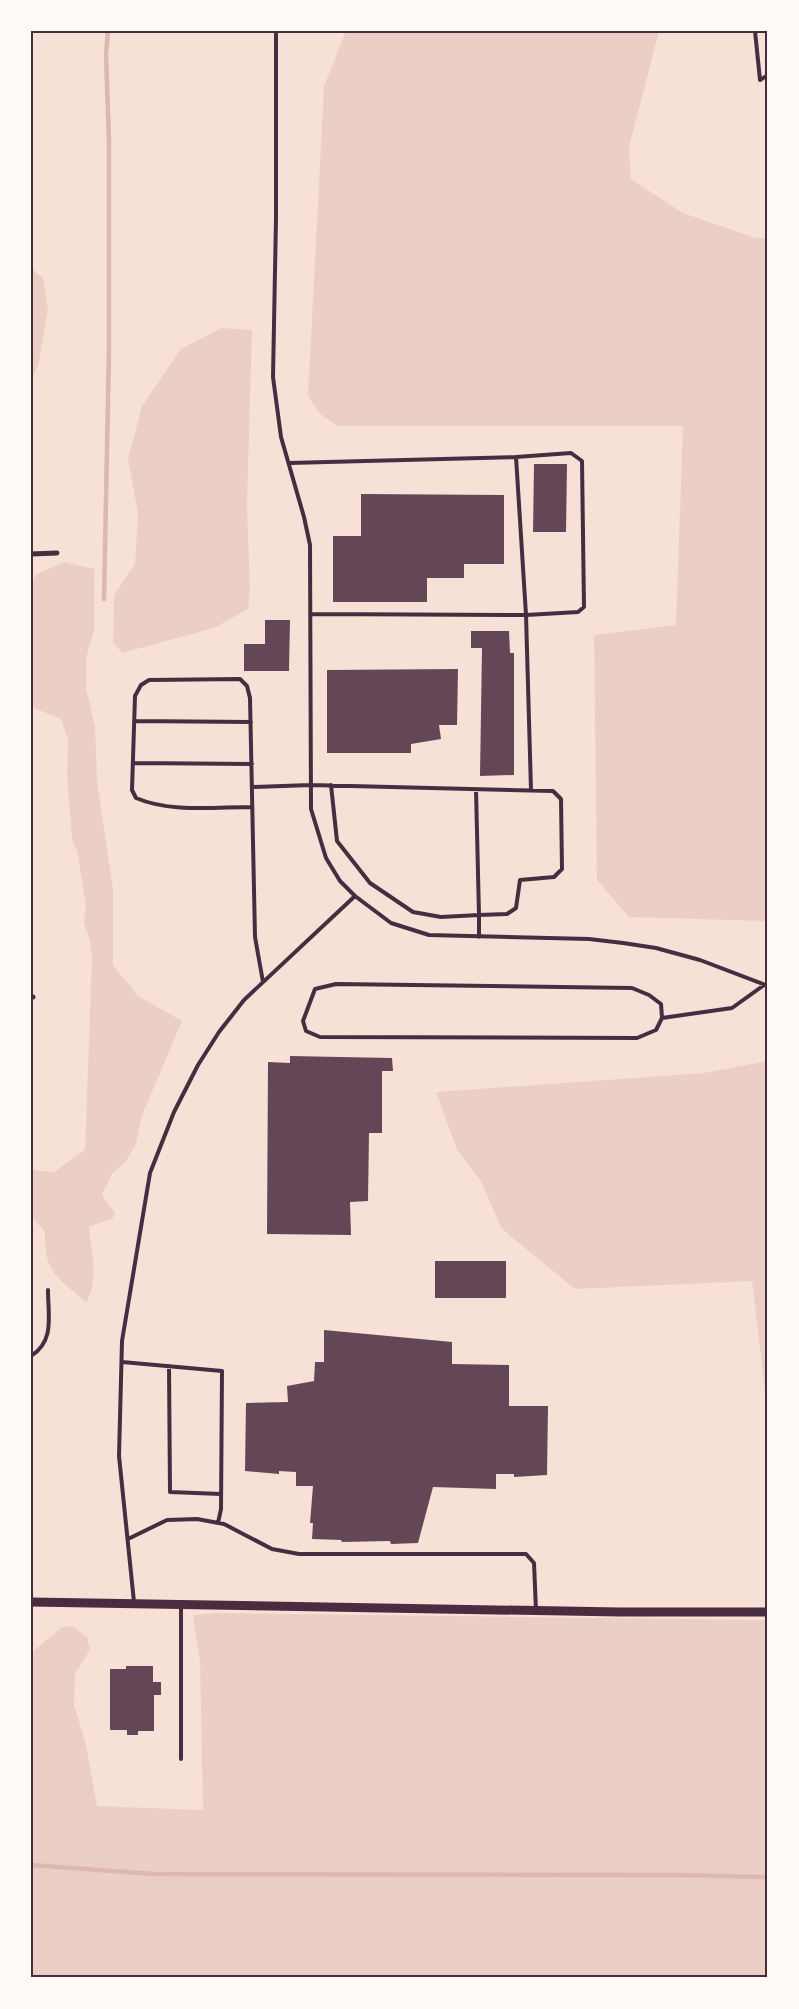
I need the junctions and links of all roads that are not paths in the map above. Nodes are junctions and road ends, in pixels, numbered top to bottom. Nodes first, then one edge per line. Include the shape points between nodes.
1 (276, 31) edge
2 (755, 31) edge
3 (768, 75) edge
4 (516, 457) junction
5 (289, 463) junction
6 (57, 552) dead end
7 (31, 554) edge
8 (311, 614) junction
9 (526, 616) junction
10 (134, 721) junction
11 (251, 722) junction
12 (133, 763) junction
13 (252, 764) junction
14 (311, 785) junction
15 (331, 785) junction
16 (252, 787) junction
17 (476, 790) junction
18 (531, 790) junction
19 (252, 807) junction
20 (355, 896) junction
21 (479, 914) junction
22 (479, 937) junction
23 (263, 982) junction
24 (766, 986) edge
25 (662, 1018) junction
26 (48, 1290) dead end
27 (31, 1356) edge
28 (122, 1362) junction
29 (169, 1366) junction
30 (222, 1494) junction
31 (218, 1523) junction
32 (128, 1538) junction
33 (31, 1602) edge
34 (134, 1604) junction
35 (181, 1605) junction
36 (536, 1611) junction
37 (768, 1612) edge
38 (181, 1760) dead end

1 - 5 lane via 273,377 281,437
2 - 3 lane via 760,80
4 - 5 lane
4 - 9 lane
4 - 9 lane via 571,453 582,462 584,607 578,612
5 - 8 lane via 310,545
6 - 7 street
8 - 9 lane
8 - 14 lane
9 - 18 lane
10 - 11 lane
10 - 11 lane via 135,696 140,685 149,680 240,679 247,686
10 - 12 lane
11 - 13 lane
12 - 13 lane
12 - 19 lane via 132,790 136,798 151,804
13 - 16 lane
14 - 15 lane
14 - 16 lane
14 - 20 lane via 311,809 326,858 340,881
15 - 17 lane
15 - 21 lane via 337,841 370,883 413,912 441,917
16 - 19 lane
17 - 18 lane
17 - 21 lane
18 - 21 lane via 554,791 561,799 562,868 554,877 520,880 516,908 507,914
19 - 23 lane via 255,937
20 - 22 lane via 391,922 429,935
20 - 23 lane
21 - 22 lane
22 - 24 lane via 589,939 656,948 717,966
23 - 28 lane via 244,1000 198,1065 174,1112 150,1173 122,1341
24 - 25 lane via 732,1008
25 - 25 lane via 656,1030 637,1038 320,1038 306,1031 303,1021 315,990 336,984 632,988 661,1004
26 - 27 lane via 48,1334 42,1348
28 - 29 lane
28 - 32 lane via 119,1456
29 - 30 lane via 222,1371
29 - 30 lane via 170,1492
30 - 31 lane
31 - 32 lane via 197,1519 166,1520
31 - 36 lane via 272,1550 299,1554 526,1554 534,1563
32 - 34 lane
33 - 34 street
34 - 35 street
35 - 36 street
35 - 38 lane
36 - 37 street

